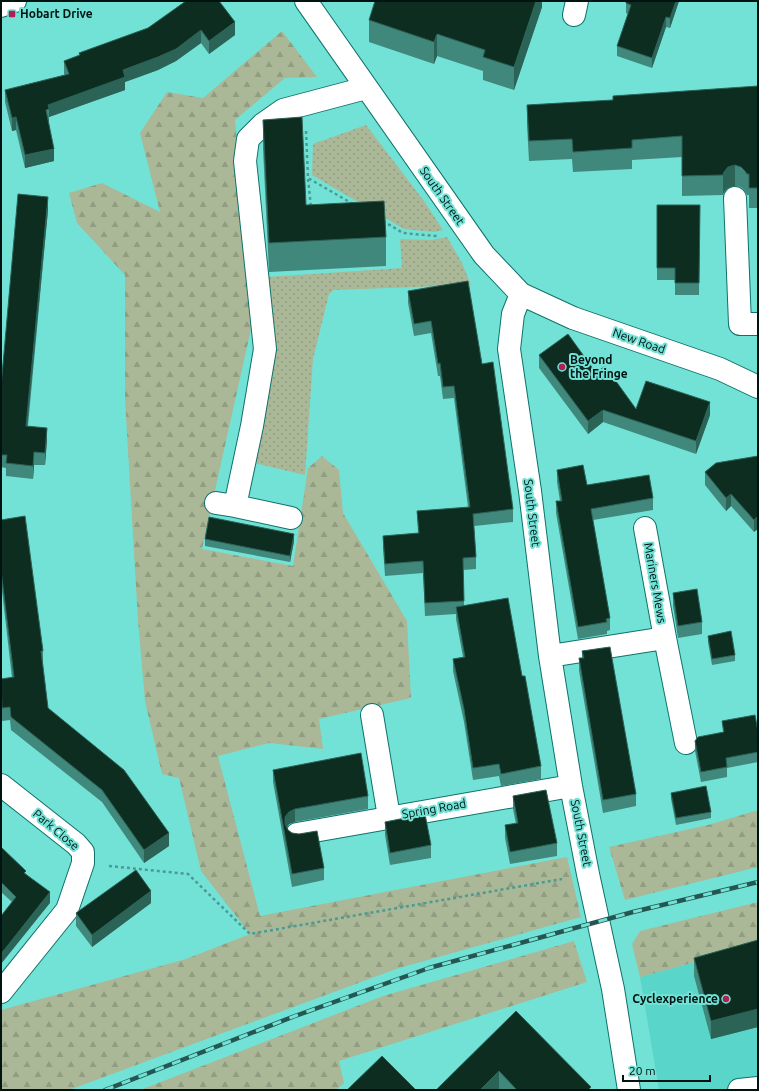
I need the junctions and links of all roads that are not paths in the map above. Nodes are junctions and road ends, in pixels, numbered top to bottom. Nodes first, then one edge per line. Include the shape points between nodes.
1 (15, 1) edge
2 (313, 4) edge
3 (1, 6) edge
4 (366, 88) junction
5 (735, 198) dead end
6 (521, 294) junction
7 (758, 324) edge
8 (758, 386) edge
9 (291, 518) dead end
10 (645, 528) dead end
11 (664, 638) junction
12 (550, 656) junction
13 (372, 715) dead end
14 (686, 744) dead end
15 (1, 785) edge
16 (571, 786) junction
17 (389, 817) junction
18 (297, 834) edge
19 (1, 992) edge
20 (758, 1088) edge
21 (629, 1090) edge
22 (739, 1090) edge

1 - 3 street
2 - 4 street, South Street
4 - 6 street, South Street via 484,255
4 - 9 street via 283,110 248,139 245,161 265,348 252,426 225,504
5 - 7 street via 740,324
6 - 8 street, New Road via 573,318 720,369
6 - 12 street, South Street via 513,314 509,349 530,490
10 - 11 street, Mariners Mews
11 - 12 street, Mariners Mews
11 - 14 street, Mariners Mews
12 - 16 street, South Street
13 - 17 street
15 - 19 street, Park Close via 80,848 84,856 68,910
16 - 17 street, Spring Road
16 - 21 street, South Street via 613,989
17 - 18 street, Spring Road
20 - 22 street

